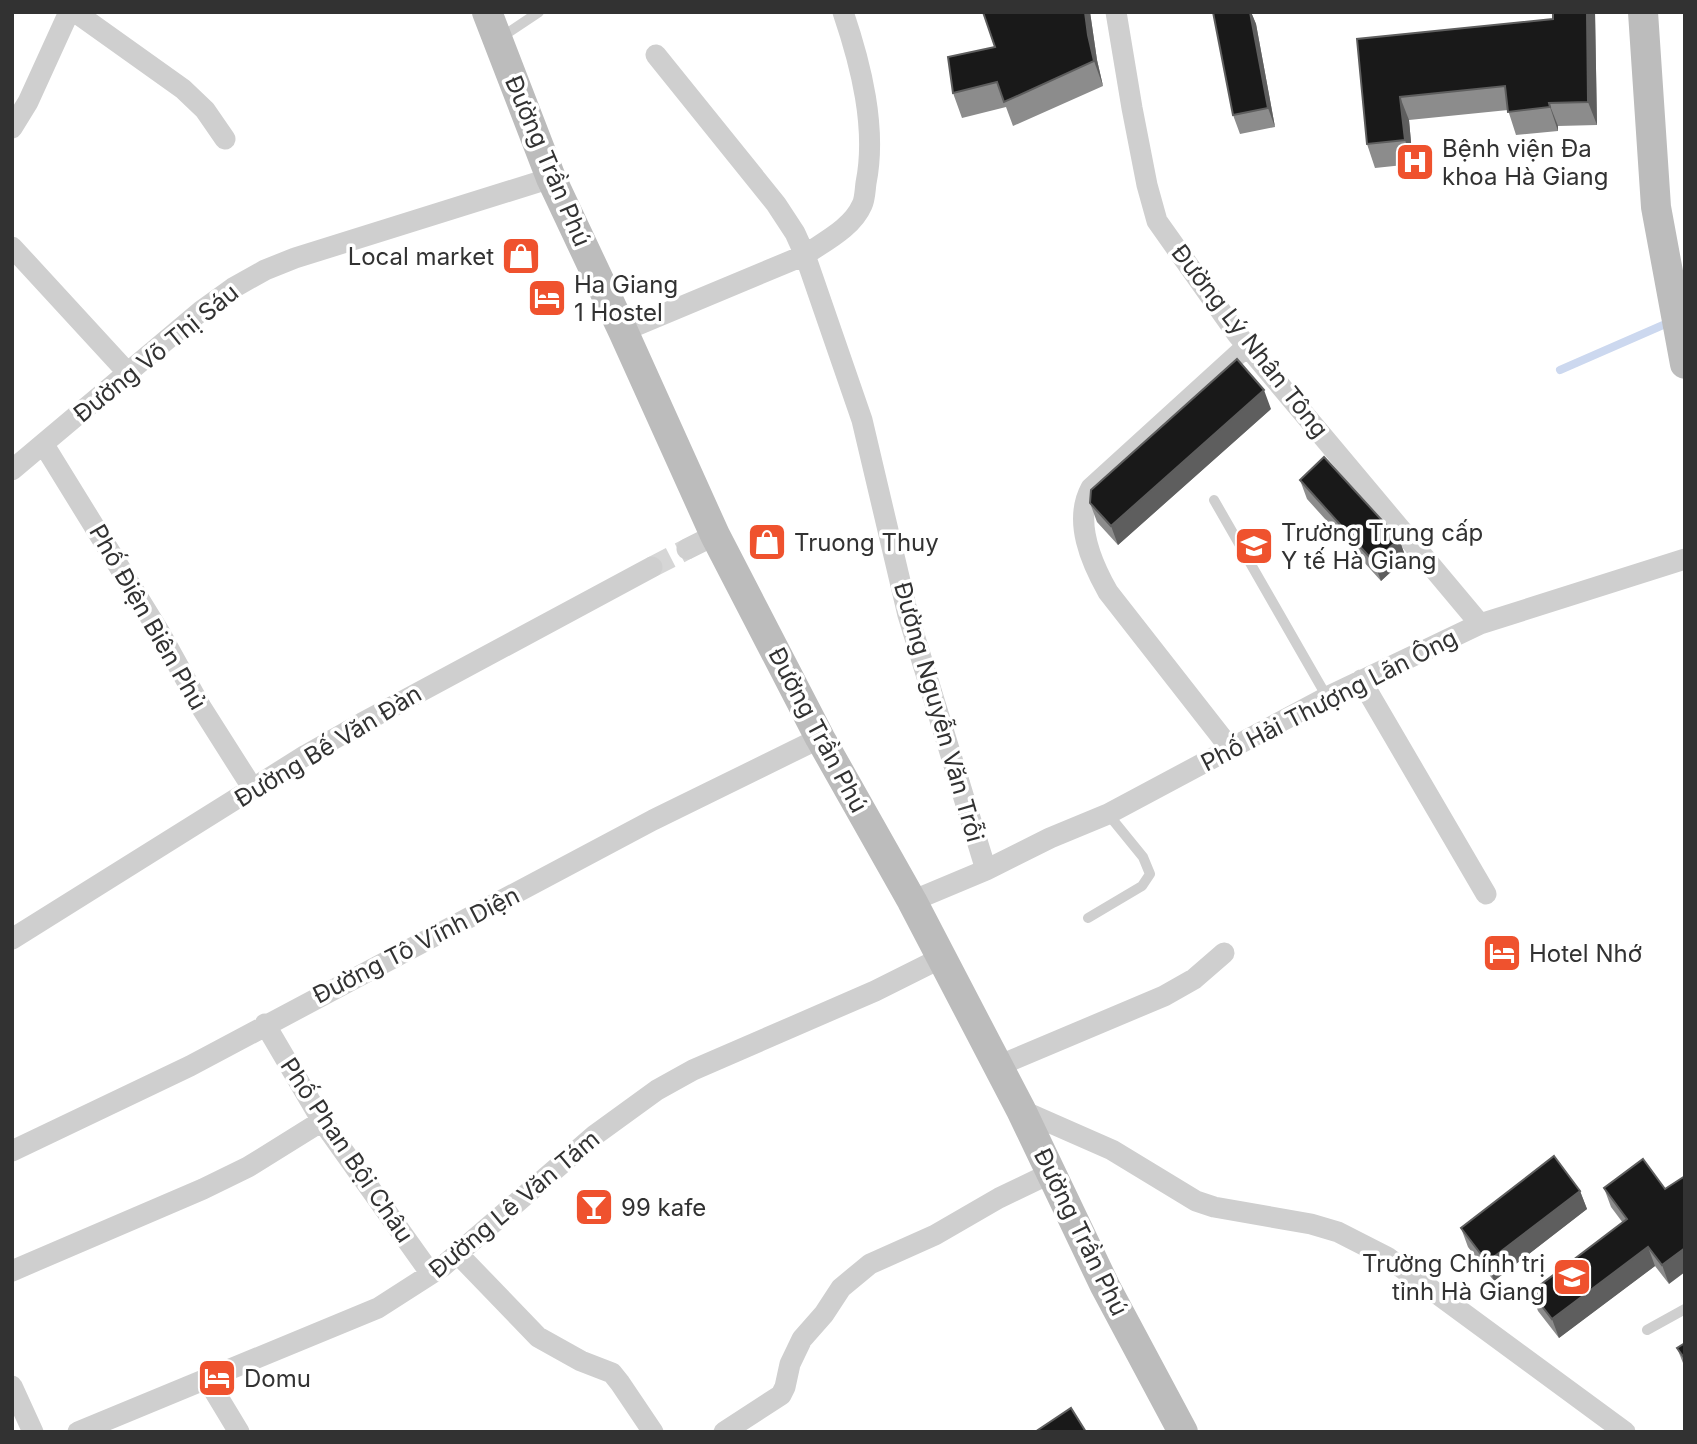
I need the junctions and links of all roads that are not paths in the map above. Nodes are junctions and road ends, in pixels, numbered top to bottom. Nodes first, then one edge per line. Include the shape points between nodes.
1 (69, 12) edge
2 (75, 12) edge
3 (486, 12) edge
4 (539, 12) edge
5 (843, 12) edge
6 (1116, 12) edge
7 (1643, 12) edge
8 (497, 40) junction
9 (656, 55) dead end
10 (12, 128) edge
11 (225, 139) dead end
12 (551, 178) junction
13 (12, 247) edge
14 (805, 255) junction
15 (1676, 297) edge
16 (623, 331) junction
17 (1247, 346) junction
18 (1682, 355) edge
19 (127, 372) junction
20 (44, 445) junction
21 (12, 470) edge
22 (1214, 500) dead end
23 (715, 535) junction
24 (687, 549) tunnel mouth
25 (1685, 559) edge
26 (652, 567) tunnel mouth
27 (1480, 624) junction
28 (1361, 680) junction
29 (1327, 697) junction
30 (820, 738) junction
31 (1230, 748) junction
32 (253, 789) junction
33 (1108, 814) junction
34 (986, 870) junction
35 (1486, 894) dead end
36 (912, 901) junction
37 (1088, 918) dead end
38 (12, 939) edge
39 (1224, 953) dead end
40 (941, 958) junction
41 (265, 1024) junction
42 (998, 1066) junction
43 (1021, 1110) junction
44 (322, 1121) junction
45 (12, 1151) edge
46 (1051, 1173) junction
47 (458, 1254) junction
48 (12, 1272) edge
49 (431, 1274) junction
50 (1685, 1308) edge
51 (1647, 1330) dead end
52 (207, 1379) junction
53 (12, 1385) edge
54 (33, 1432) edge
55 (78, 1432) edge
56 (239, 1432) edge
57 (653, 1432) edge
58 (724, 1432) edge
59 (1182, 1432) edge
60 (1625, 1432) edge

1 - 10 street
2 - 11 street via 183,89
3 - 8 main road, Đường Trần Phú
4 - 8 lane
5 - 14 street via 866,107 871,150 868,173 862,205 846,227
6 - 17 street, Đường Lý Nhân Tông via 1157,220
7 - 15 main road via 1656,207
8 - 12 main road, Đường Trần Phú
9 - 14 street, Đường Nguyễn Văn Trỗi via 776,204
12 - 16 main road, Đường Trần Phú
12 - 19 street, Đường Võ Thị Sáu via 265,270 201,311
13 - 19 street
14 - 16 street
14 - 34 street, Đường Nguyễn Văn Trỗi via 862,420 908,615
15 - 18 main road
16 - 23 main road, Đường Trần Phú
17 - 27 street, Đường Lý Nhân Tông
17 - 31 street via 1091,488 1083,513 1087,544 1108,592
19 - 20 street, Đường Võ Thị Sáu
20 - 21 street, Đường Võ Thị Sáu
20 - 32 street, Phố Điện Biên Phủ
22 - 29 lane
23 - 24 street
23 - 30 main road, Đường Trần Phú
25 - 27 street, Phố Hải Thượng Lãn Ông
26 - 32 street, Đường Bế Văn Đàn via 362,723
27 - 28 street, Phố Hải Thượng Lãn Ông
28 - 29 street, Phố Hải Thượng Lãn Ông
28 - 35 street
29 - 31 street, Phố Hải Thượng Lãn Ông
30 - 36 main road, Đường Trần Phú
30 - 41 street, Đường Tô Vĩnh Diện via 653,820
31 - 33 street, Phố Hải Thượng Lãn Ông
32 - 38 street, Đường Bế Văn Đàn
33 - 34 street, Phố Hải Thượng Lãn Ông
33 - 37 lane via 1143,857 1150,874 1142,886
34 - 36 street, Đường Nguyễn Văn Trỗi
36 - 40 main road, Đường Trần Phú
39 - 42 street via 1194,979 1164,996
40 - 42 main road, Đường Trần Phú
40 - 47 street, Đường Lê Văn Tám via 713,1060 657,1090 595,1135
41 - 44 street, Phố Phan Bội Châu
41 - 45 street, Đường Tô Vĩnh Diện via 131,1096
42 - 43 main road, Đường Trần Phú
43 - 46 main road, Đường Trần Phú
43 - 60 street via 1112,1150 1196,1201 1311,1224 1387,1257
44 - 48 street via 204,1189
44 - 49 street, Phố Phan Bội Châu
46 - 58 street via 870,1264 841,1287 802,1339 781,1395
46 - 59 main road, Đường Trần Phú
47 - 49 street, Đường Lê Văn Tám
47 - 57 street via 538,1337 581,1362 612,1373
49 - 52 street, Đường Lê Văn Tám via 378,1308
50 - 51 lane
52 - 55 street, Đường Lê Văn Tám
52 - 56 street
53 - 54 street

